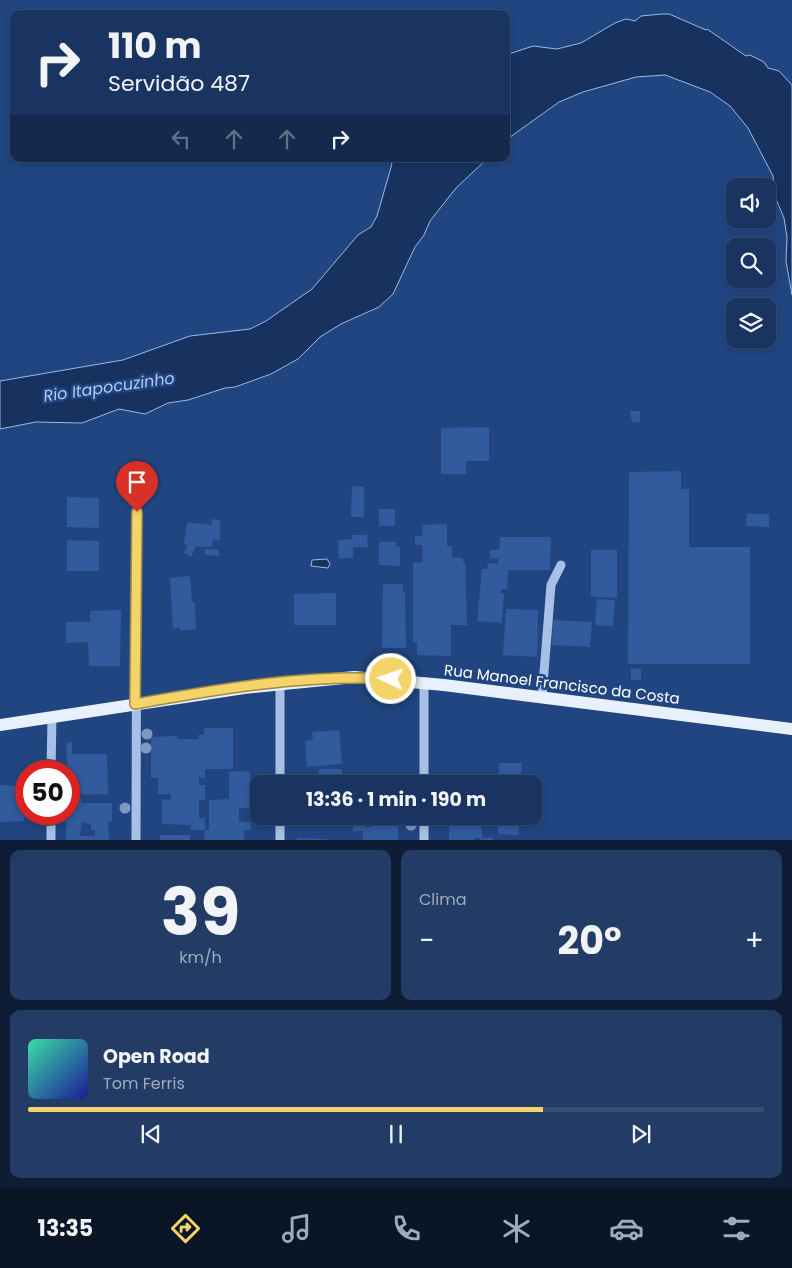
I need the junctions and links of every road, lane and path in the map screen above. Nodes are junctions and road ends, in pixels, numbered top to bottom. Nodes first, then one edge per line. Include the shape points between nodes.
1 (137, 512) dead end
2 (561, 565) dead end
3 (424, 683) junction
4 (280, 684) junction
5 (542, 697) junction
6 (135, 704) junction
7 (52, 717) junction
8 (0, 725) edge
9 (792, 729) edge
10 (52, 760) edge
11 (280, 775) edge
12 (424, 775) edge
13 (51, 825) edge
14 (280, 825) edge
15 (424, 825) edge
16 (51, 840) edge
17 (136, 840) edge
18 (280, 840) edge
19 (424, 840) edge

1 - 6 street
2 - 5 street via 551,585
3 - 4 main road, Rua Manoel Francisco da Costa via 354,677
3 - 5 main road, Rua Manoel Francisco da Costa
3 - 12 street
4 - 6 main road, Rua Manoel Francisco da Costa
4 - 11 street
5 - 9 main road, Rua Manoel Francisco da Costa
6 - 7 main road, Rua Manoel Francisco da Costa
6 - 17 street
7 - 8 main road, Rua Manoel Francisco da Costa
7 - 10 street
13 - 16 street
14 - 18 street
15 - 19 street

